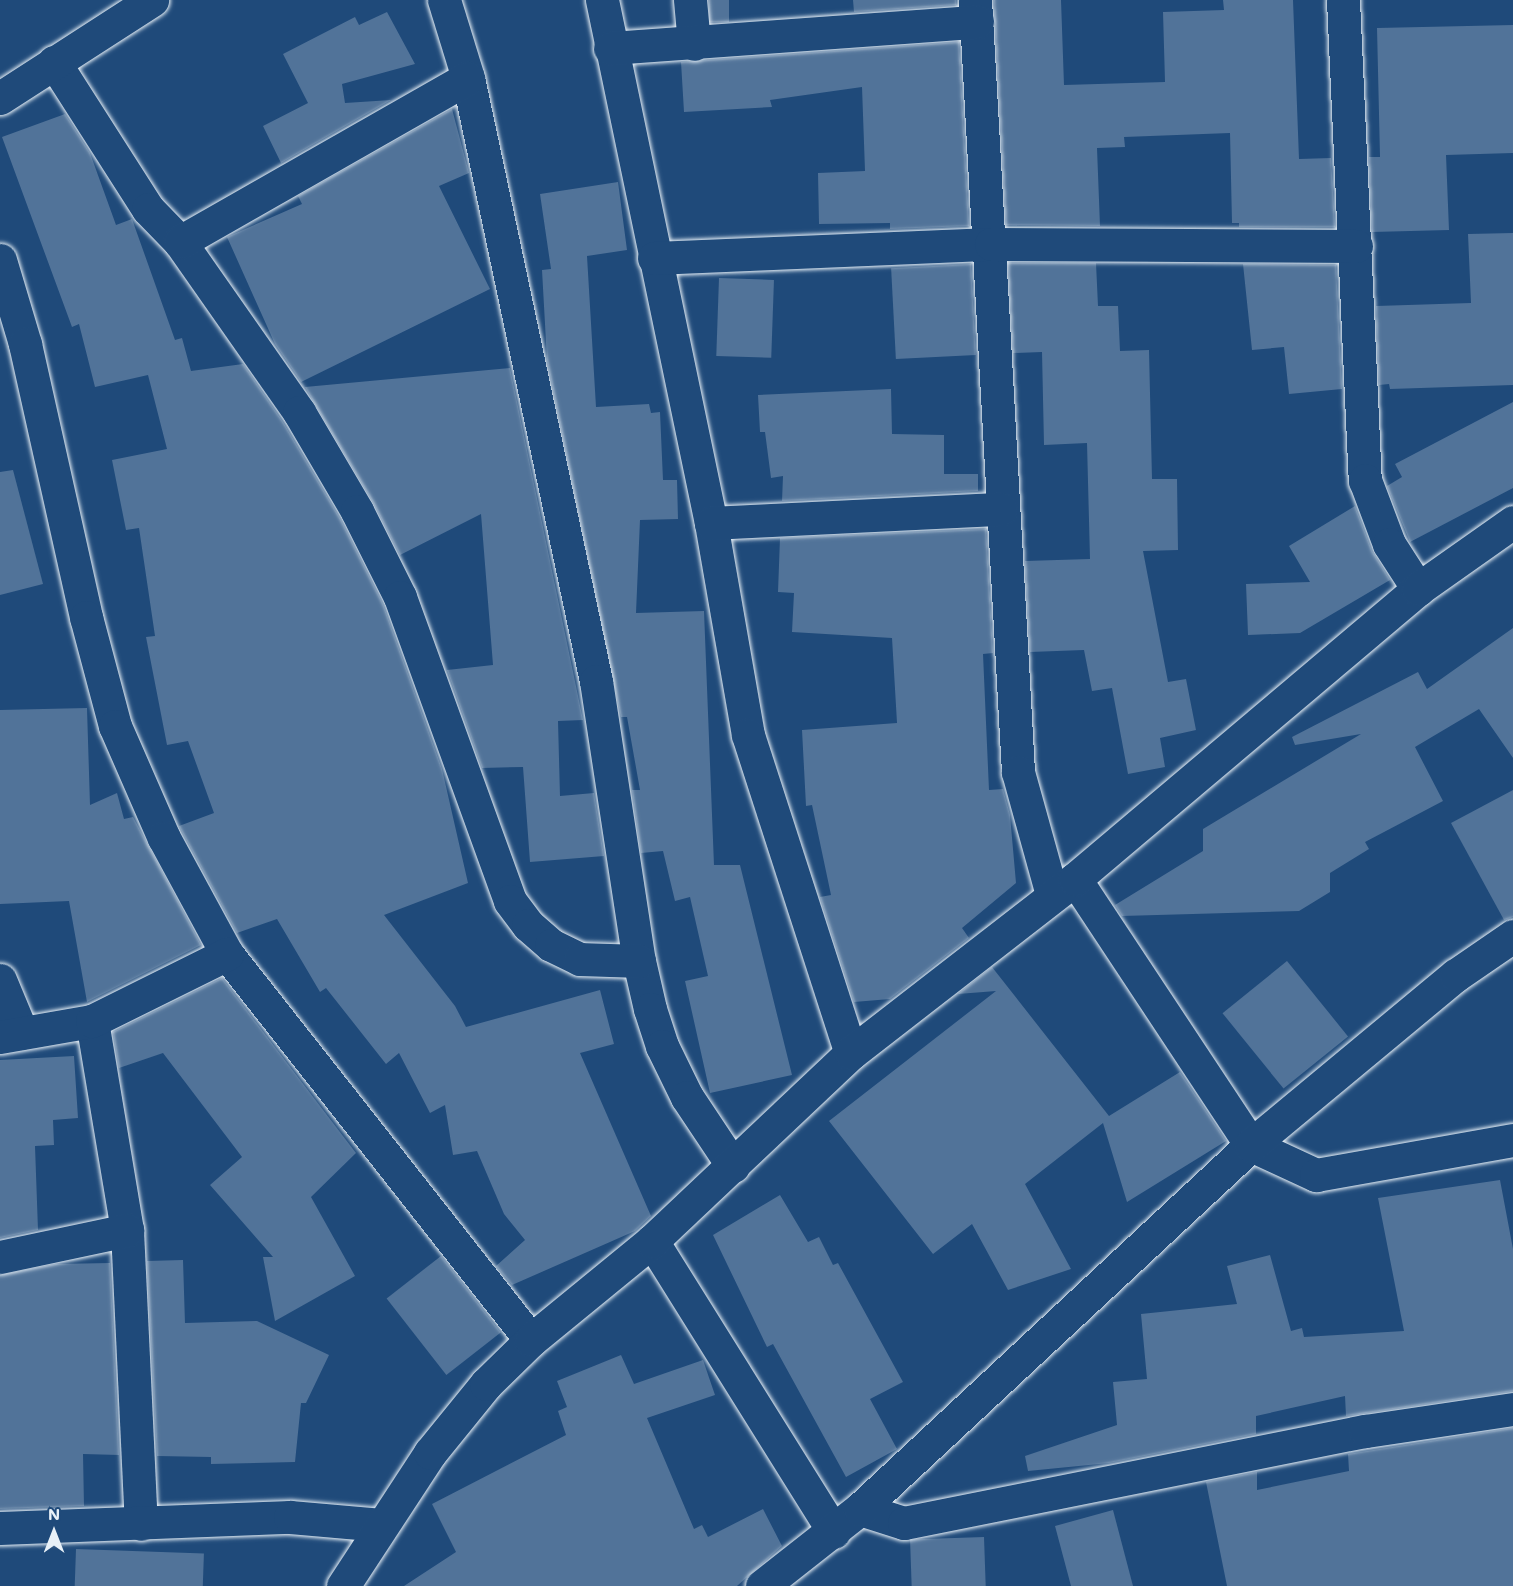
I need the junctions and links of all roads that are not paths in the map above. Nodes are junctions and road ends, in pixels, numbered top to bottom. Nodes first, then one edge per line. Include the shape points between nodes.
1 (153, 0) edge
2 (444, 0) edge
3 (602, 0) edge
4 (690, 0) edge
5 (1343, 0) edge
6 (976, 11) edge
7 (694, 44) junction
8 (610, 48) junction
9 (54, 62) junction
10 (468, 78) junction
11 (0, 98) edge
12 (180, 242) junction
13 (991, 244) junction
14 (1356, 246) junction
15 (654, 258) junction
16 (0, 260) edge
17 (1001, 509) junction
18 (1513, 522) edge
19 (711, 523) junction
20 (1418, 589) junction
21 (1063, 887) junction
22 (1513, 936) edge
23 (227, 954) junction
24 (639, 961) junction
25 (0, 980) edge
26 (92, 1021) junction
27 (11, 1035) edge
28 (851, 1053) junction
29 (1513, 1140) edge
30 (1251, 1145) junction
31 (733, 1166) junction
32 (127, 1230) junction
33 (652, 1241) junction
34 (0, 1257) edge
35 (531, 1340) junction
36 (1513, 1409) edge
37 (860, 1509) junction
38 (141, 1524) junction
39 (382, 1525) junction
40 (0, 1528) edge
41 (834, 1533) junction
42 (343, 1586) edge
43 (762, 1586) edge

1 - 9 street
2 - 10 street
3 - 8 street
4 - 7 street
5 - 14 street
6 - 7 street
6 - 13 street
7 - 8 street
8 - 15 street
9 - 11 street
9 - 12 street via 148,209
10 - 12 street
10 - 24 street via 596,681
12 - 24 street via 299,412 357,511 400,597 510,901 528,925 551,945 580,959
13 - 14 street
13 - 15 street
13 - 17 street
14 - 20 street via 1360,444 1365,480 1389,544
15 - 19 street
16 - 23 street via 25,344 86,617 115,726 164,838
17 - 19 street
17 - 21 street via 1018,772
18 - 20 street
19 - 28 street via 748,735
20 - 21 street
21 - 28 street
21 - 30 street
22 - 30 street via 1456,975
23 - 26 street
23 - 35 street
24 - 31 street via 662,1046 687,1097
25 - 27 street
26 - 27 street
26 - 32 street
28 - 31 street
29 - 30 street via 1316,1175
30 - 37 street
31 - 33 street
32 - 34 street
32 - 38 street
33 - 35 street
33 - 41 street
35 - 39 street via 486,1384 437,1444
36 - 37 street via 1366,1431 904,1523
37 - 41 street
38 - 39 street via 290,1517
38 - 40 street
39 - 42 street
41 - 43 street

